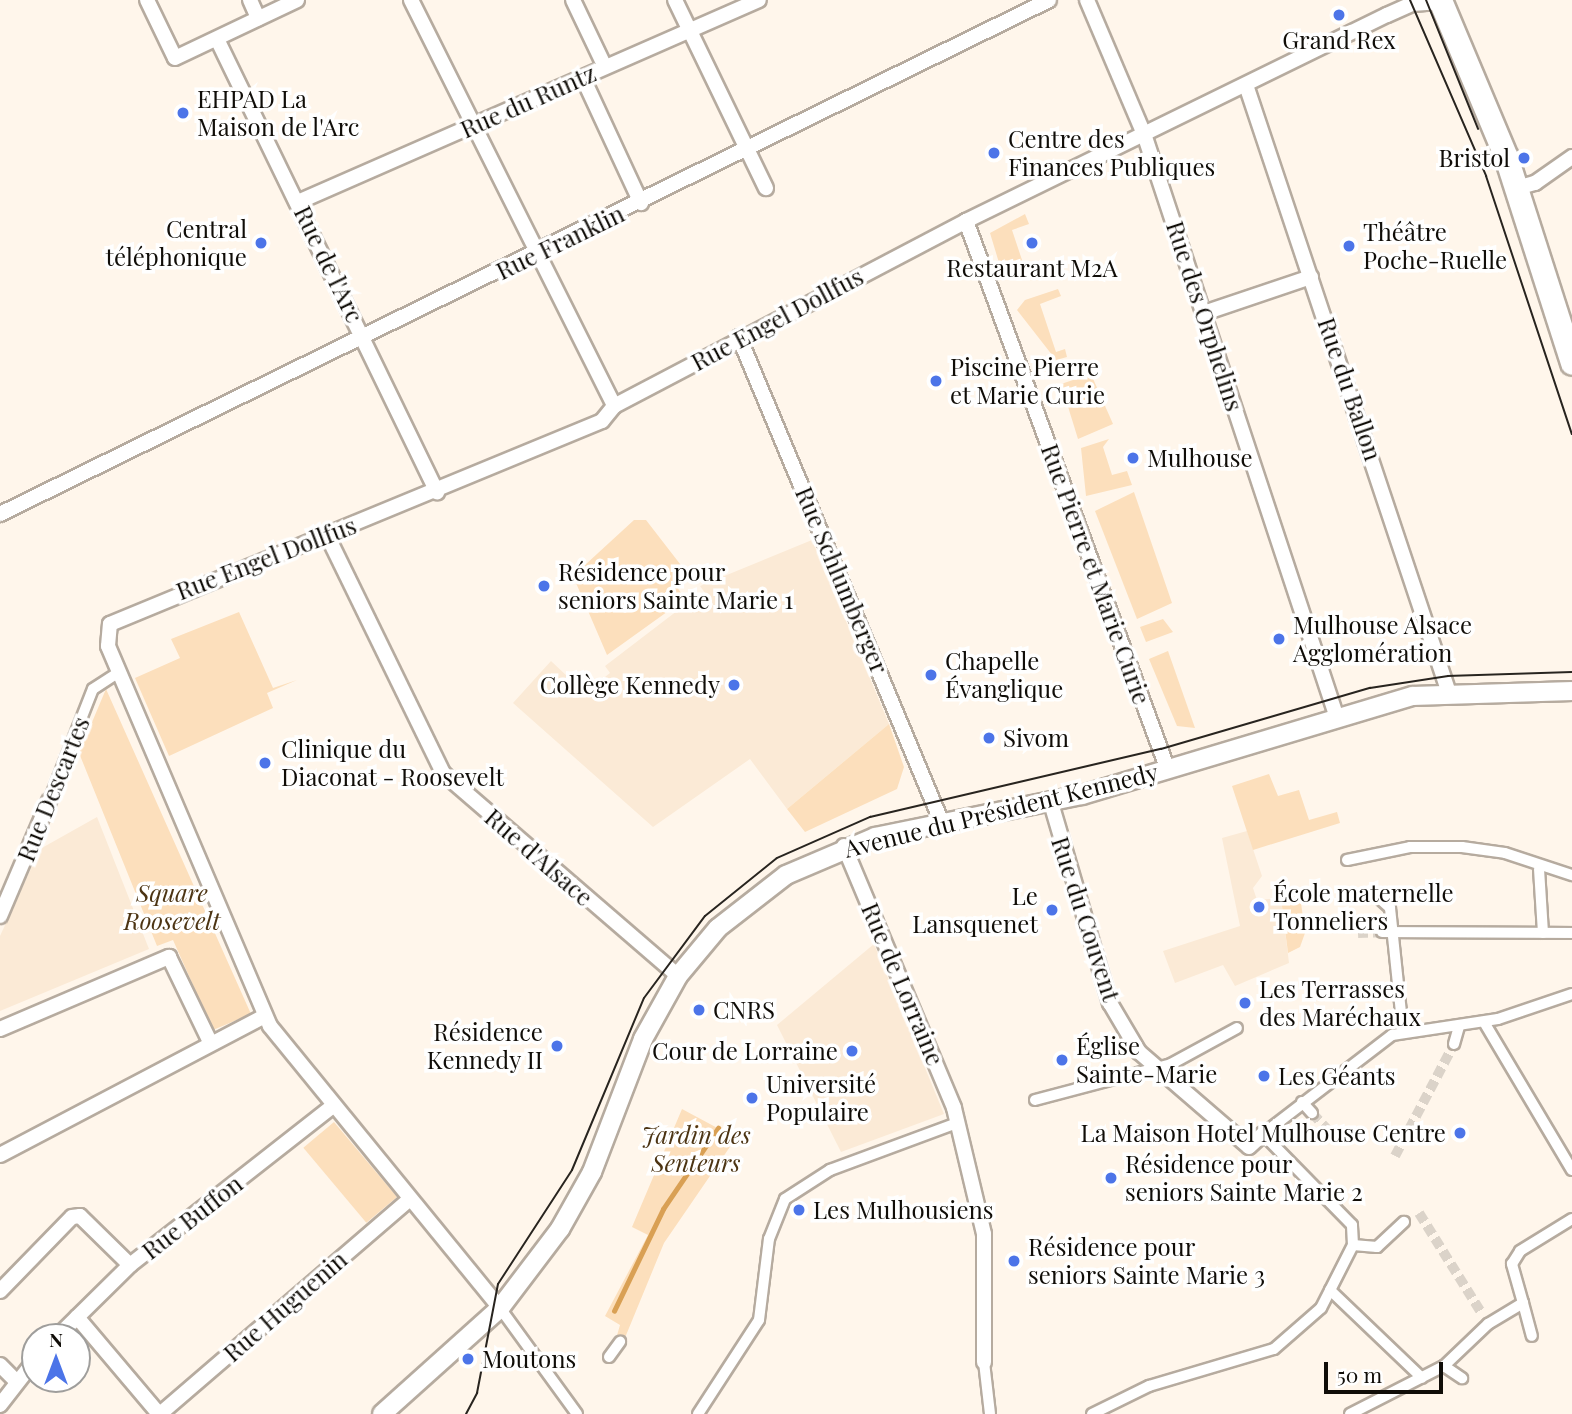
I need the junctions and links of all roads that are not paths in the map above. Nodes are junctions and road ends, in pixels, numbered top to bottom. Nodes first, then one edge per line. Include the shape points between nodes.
1 (147, 0) edge
2 (250, 0) edge
3 (297, 0) edge
4 (411, 0) edge
5 (573, 0) edge
6 (675, 0) edge
7 (759, 0) edge
8 (1049, 0) edge
9 (1087, 0) edge
10 (1441, 1) edge
11 (258, 19) junction
12 (689, 31) junction
13 (217, 38) junction
14 (605, 67) junction
15 (583, 78) junction
16 (1247, 85) junction
17 (473, 126) junction
18 (1144, 134) junction
19 (749, 150) junction
20 (1572, 156) edge
21 (766, 188) dead end
22 (1517, 188) junction
23 (298, 202) junction
24 (641, 203) junction
25 (966, 221) junction
26 (536, 255) junction
27 (1311, 277) junction
28 (1204, 313) junction
29 (739, 337) junction
30 (365, 338) junction
31 (1572, 363) edge
32 (614, 406) junction
33 (437, 492) junction
34 (0, 514) edge
35 (327, 536) junction
36 (119, 672) junction
37 (1572, 691) edge
38 (1449, 693) junction
39 (1336, 715) junction
40 (1168, 770) junction
41 (49, 802) joint
42 (1051, 803) junction
43 (942, 823) junction
44 (844, 846) junction
45 (1347, 860) dead end
46 (1539, 869) junction
47 (1572, 875) edge
48 (1379, 898) dead end
49 (0, 916) edge
50 (1387, 933) junction
51 (1543, 933) junction
52 (1572, 933) edge
53 (678, 976) junction
54 (1572, 994) edge
55 (265, 1016) junction
56 (1484, 1022) junction
57 (1459, 1026) junction
58 (1237, 1028) dead end
59 (0, 1029) edge
60 (1403, 1031) junction
61 (210, 1042) junction
62 (1454, 1044) tunnel mouth
63 (1156, 1067) junction
64 (1035, 1100) dead end
65 (1302, 1102) junction
66 (334, 1105) junction
67 (1312, 1113) tunnel mouth
68 (957, 1123) junction
69 (1263, 1135) junction
70 (0, 1155) edge
71 (1572, 1170) edge
72 (411, 1199) junction
73 (1572, 1219) edge
74 (1404, 1222) dead end
75 (1353, 1245) junction
76 (130, 1265) junction
77 (1330, 1290) junction
78 (0, 1291) edge
79 (1523, 1303) junction
80 (500, 1308) junction
81 (77, 1317) junction
82 (71, 1323) edge
83 (1532, 1336) dead end
84 (620, 1342) dead end
85 (610, 1357) dead end
86 (984, 1362) joint
87 (0, 1365) edge
88 (1444, 1366) junction
89 (21, 1374) edge
90 (1422, 1377) junction
91 (1462, 1378) dead end
92 (15, 1380) junction
93 (0, 1405) edge
94 (160, 1414) edge
95 (382, 1414) edge
96 (577, 1414) edge
97 (698, 1414) edge
98 (990, 1414) edge
99 (1092, 1414) edge
100 (1350, 1414) edge

1 - 13 street via 175,58
2 - 11 street
3 - 11 street
4 - 17 street
5 - 14 street
6 - 12 street
7 - 12 street, Rue du Runtz
8 - 19 street, Rue Franklin
9 - 18 street, Rue des Orphelins
10 - 16 street, Rue Engel Dollfus via 1412,4
10 - 22 main road
11 - 13 street
12 - 14 street, Rue du Runtz
12 - 19 street
13 - 23 street, Rue de l'Arc
14 - 15 street, Rue du Runtz
15 - 17 street, Rue du Runtz
15 - 24 street
16 - 18 street, Rue Engel Dollfus
16 - 27 street, Rue du Ballon
17 - 23 street, Rue du Runtz
17 - 26 street
18 - 25 street, Rue Engel Dollfus
18 - 28 street, Rue des Orphelins
19 - 21 street
19 - 24 street, Rue Franklin
20 - 22 street via 1535,183
22 - 31 main road
23 - 30 street, Rue de l'Arc
24 - 26 street, Rue Franklin
25 - 29 street, Rue Engel Dollfus
25 - 40 street, Rue Pierre et Marie Curie
26 - 30 street, Rue Franklin
26 - 32 street
27 - 28 street
27 - 38 street, Rue du Ballon
28 - 39 street, Rue des Orphelins
29 - 32 street, Rue Engel Dollfus
29 - 43 street, Rue Schlumberger
30 - 33 street, Rue de l'Arc
30 - 34 street, Rue Franklin
32 - 33 street, Rue Engel Dollfus via 602,421
33 - 35 street, Rue Engel Dollfus
35 - 36 street, Rue Engel Dollfus via 110,624 108,646
35 - 53 street, Rue d'Alsace via 443,773
36 - 41 street, Rue Descartes via 93,689
36 - 55 street
37 - 38 street, Avenue du Président Kennedy
38 - 39 street, Avenue du Président Kennedy
39 - 40 street, Avenue du Président Kennedy
40 - 42 street, Avenue du Président Kennedy
41 - 49 street, Rue Descartes
42 - 43 street, Avenue du Président Kennedy
42 - 63 street, Rue du Couvent via 1110,1003 1139,1052
43 - 44 street, Avenue du Président Kennedy
44 - 53 street, Avenue du Président Kennedy via 751,899
44 - 68 street, Rue de Lorraine
45 - 46 street via 1410,847 1462,847 1505,853
46 - 47 street
46 - 51 street
48 - 50 street via 1390,908
50 - 51 street
50 - 60 street
51 - 52 street
53 - 80 street, Avenue du Président Kennedy via 643,1039 592,1172 560,1229
54 - 56 street
55 - 61 street
55 - 66 street
56 - 57 street
56 - 71 street
57 - 60 street
57 - 62 street
58 - 63 street
59 - 61 street via 169,957
60 - 65 street
61 - 70 street
63 - 64 street
63 - 69 street, Rue du Couvent via 1249,1147
65 - 67 street
65 - 69 street
66 - 72 street
66 - 76 street, Rue Buffon
68 - 86 street, Rue de Lorraine via 984,1234
68 - 97 street via 830,1170 785,1199 769,1239 760,1320
69 - 75 street via 1348,1216
72 - 80 street
72 - 94 street, Rue Huguenin
73 - 79 street via 1520,1251 1512,1264
74 - 75 street via 1377,1247
75 - 77 street
76 - 78 street via 80,1216 72,1217
76 - 81 street, Rue Buffon
77 - 90 street
77 - 99 street via 1296,1335 1274,1349 1149,1387
79 - 83 street
79 - 88 street via 1485,1319
80 - 95 street, Avenue du Président Kennedy
80 - 96 street
81 - 82 street, Rue Buffon
81 - 94 street
84 - 85 street
86 - 98 street
87 - 92 street
88 - 90 street
88 - 91 street
89 - 92 street
90 - 100 street
92 - 93 street

